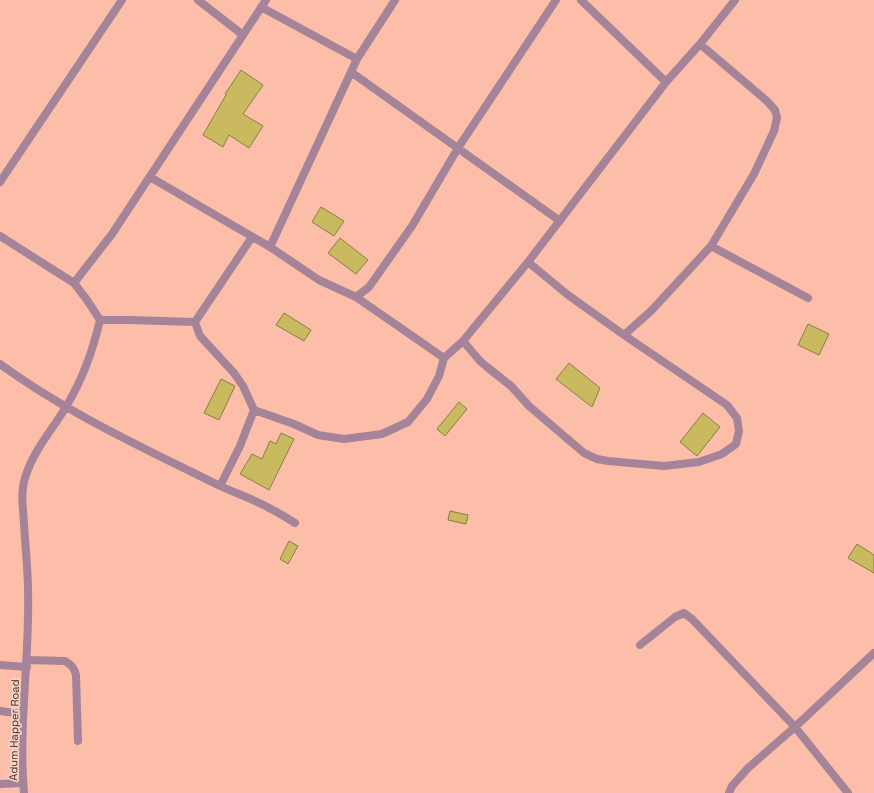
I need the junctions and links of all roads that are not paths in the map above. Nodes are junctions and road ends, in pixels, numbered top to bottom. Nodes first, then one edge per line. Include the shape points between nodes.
1 (122, 0) edge
2 (198, 0) edge
3 (395, 0) edge
4 (556, 0) edge
5 (580, 0) edge
6 (735, 0) edge
7 (263, 3) edge
8 (243, 35) junction
9 (700, 44) junction
10 (357, 59) junction
11 (351, 72) junction
12 (666, 82) junction
13 (458, 148) junction
14 (150, 177) junction
15 (0, 182) edge
16 (560, 220) junction
17 (0, 236) edge
18 (252, 237) junction
19 (712, 246) junction
20 (270, 247) junction
21 (528, 262) junction
22 (74, 283) junction
23 (356, 297) junction
24 (808, 298) dead end
25 (100, 320) junction
26 (195, 322) junction
27 (624, 335) junction
28 (463, 341) junction
29 (444, 358) junction
30 (0, 364) edge
31 (66, 407) junction
32 (254, 410) junction
33 (220, 486) junction
34 (295, 523) dead end
35 (640, 645) dead end
36 (873, 657) edge
37 (27, 663) junction
38 (0, 665) edge
39 (0, 711) edge
40 (23, 718) junction
41 (795, 727) junction
42 (78, 741) dead end
43 (23, 783) junction
44 (0, 784) edge
45 (24, 793) edge
46 (730, 793) edge
47 (848, 793) edge

1 - 15 street
2 - 8 street
3 - 10 street
4 - 13 street
5 - 12 street
6 - 9 street
7 - 8 street
7 - 10 street
8 - 14 street
9 - 12 street
9 - 19 street via 767,101 775,110 777,118 774,131 754,174
10 - 11 street
11 - 13 street
11 - 20 street
12 - 16 street
13 - 16 street
13 - 23 street via 412,226 369,287
14 - 18 street
14 - 22 street via 112,234
16 - 21 street
17 - 22 street
18 - 20 street
18 - 26 street
19 - 24 street
19 - 27 street via 652,311
20 - 23 street via 319,280
21 - 27 street via 568,295
21 - 28 street
22 - 25 street
23 - 29 street
25 - 26 street
25 - 31 street, Adum Happer Road via 92,352
26 - 32 street via 200,336 243,386
27 - 28 street via 727,406 737,418 739,431 736,444 722,454 699,462 664,466 597,459 584,453 529,406 511,386 480,361
28 - 29 street
29 - 32 street via 439,376 427,399 408,422 382,434 344,439 318,435
30 - 31 street
31 - 33 street
31 - 37 street, Adum Happer Road via 32,459 25,476 22,496 28,589
32 - 33 street
33 - 34 street via 271,508
35 - 41 street via 674,617 684,613
36 - 41 street
37 - 38 street
37 - 40 street, Adum Happer Road
37 - 42 street via 65,661 74,668
39 - 40 street via 15,713
40 - 43 street, Adum Happer Road
41 - 46 street via 748,768 732,786
41 - 47 street
43 - 44 street
43 - 45 street, Adum Happer Road

